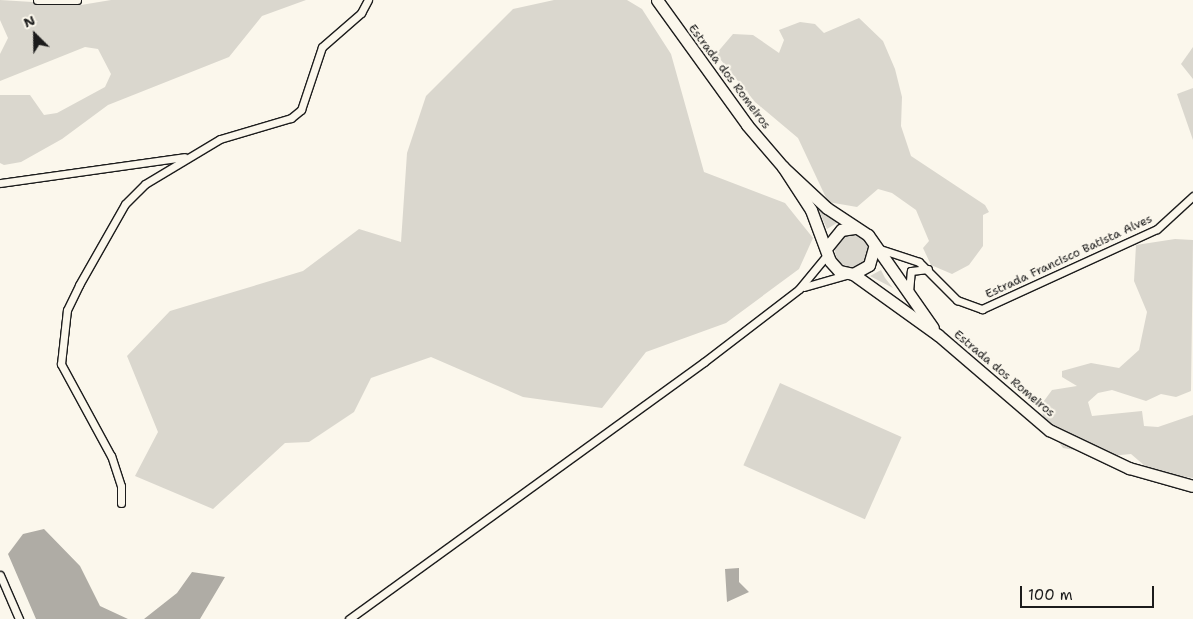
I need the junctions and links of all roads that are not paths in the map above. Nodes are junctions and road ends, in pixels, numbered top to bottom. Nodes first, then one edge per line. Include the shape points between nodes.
1 (37, 0) edge
2 (77, 0) edge
3 (368, 0) edge
4 (657, 0) edge
5 (187, 156) junction
6 (783, 168) junction
7 (0, 183) edge
8 (1193, 196) edge
9 (856, 228) junction
10 (874, 247) junction
11 (828, 250) junction
12 (928, 269) junction
13 (853, 274) junction
14 (799, 289) junction
15 (909, 294) junction
16 (938, 335) junction
17 (1193, 486) edge
18 (121, 503) dead end
19 (0, 575) edge
20 (19, 619) edge
21 (349, 619) edge

1 - 2 street
3 - 5 street via 361,13 322,47 301,110 291,118 220,139
4 - 6 main road, Estrada dos Romeiros via 718,89
5 - 7 street
5 - 18 street via 124,204 67,310 61,364 111,456 121,486
6 - 9 main road, Estrada dos Romeiros
6 - 11 main road, Estrada dos Romeiros
8 - 12 street, Estrada Francisco Batista Alves via 1157,229 993,306 966,306
9 - 10 main road, Estrada dos Romeiros via 868,235
9 - 11 main road via 842,230
10 - 12 street, Estrada Francisco Batista Alves via 914,259
10 - 13 main road via 869,265
10 - 15 main road, Estrada dos Romeiros
11 - 13 main road, Estrada dos Romeiros via 834,266
11 - 14 street
12 - 15 street via 909,274
13 - 14 street
13 - 16 main road, Estrada dos Romeiros
14 - 21 street
15 - 16 main road, Estrada dos Romeiros
16 - 17 main road, Estrada dos Romeiros via 1049,430 1129,468
19 - 20 street

